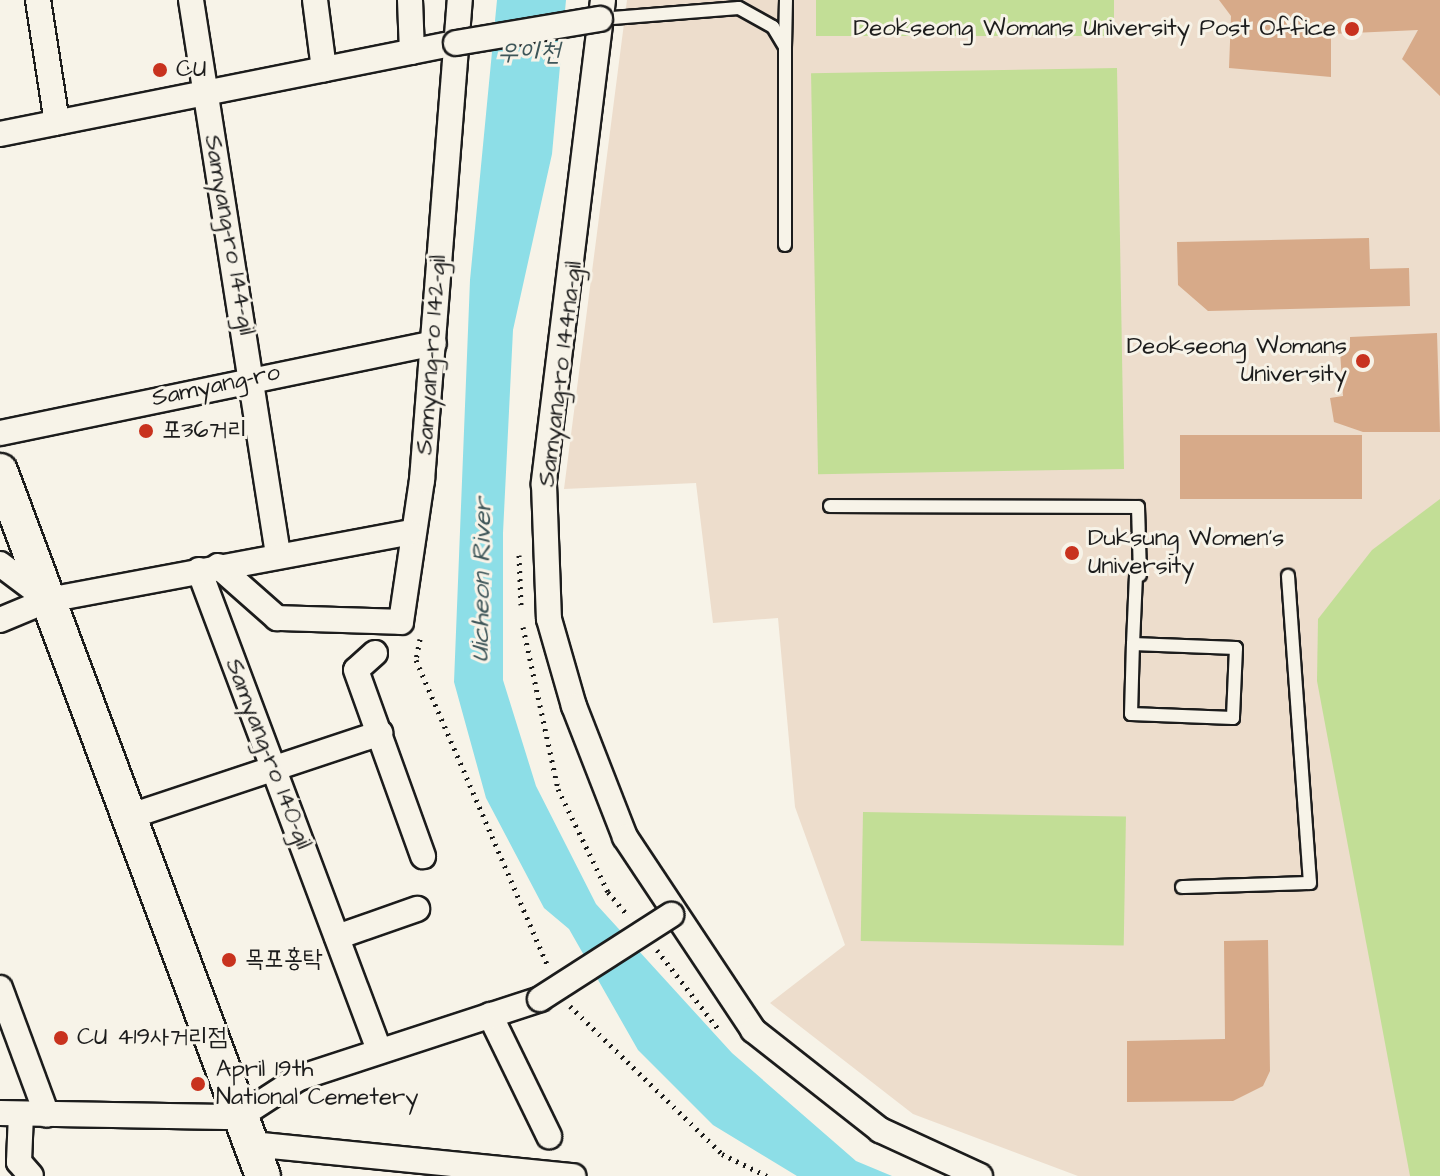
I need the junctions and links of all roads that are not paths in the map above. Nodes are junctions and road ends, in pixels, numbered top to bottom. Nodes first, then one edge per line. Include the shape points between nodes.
1 (38, 0) edge
2 (191, 0) edge
3 (315, 0) edge
4 (410, 0) edge
5 (460, 0) edge
6 (786, 0) edge
7 (602, 10) edge
8 (456, 43) junction
9 (785, 47) junction
10 (412, 52) junction
11 (324, 69) junction
12 (204, 93) junction
13 (57, 123) junction
14 (0, 134) edge
15 (785, 245) dead end
16 (434, 343) junction
17 (254, 376) junction
18 (0, 433) edge
19 (0, 471) edge
20 (830, 506) dead end
21 (410, 532) junction
22 (278, 554) junction
23 (0, 564) edge
24 (208, 568) junction
25 (1288, 576) dead end
26 (48, 600) junction
27 (0, 620) edge
28 (1133, 644) junction
29 (375, 653) dead end
30 (380, 733) junction
31 (273, 769) junction
32 (128, 817) junction
33 (423, 856) dead end
34 (1182, 887) dead end
35 (417, 909) dead end
36 (671, 915) junction
37 (337, 937) junction
38 (0, 988) edge
39 (490, 1015) junction
40 (379, 1050) junction
41 (10, 1113) edge
42 (47, 1115) junction
43 (245, 1130) junction
44 (549, 1136) dead end
45 (31, 1176) edge
46 (263, 1176) edge
47 (573, 1176) edge
48 (980, 1176) edge

1 - 13 street
2 - 12 street, Samyang-ro 144-gil
3 - 11 street
4 - 10 street
5 - 8 street
6 - 9 lane
7 - 8 street, bridge
7 - 9 lane via 739,8 762,17
7 - 36 street, Samyang-ro 144na-gil via 544,484 549,619 625,837
8 - 10 street
8 - 16 street, Samyang-ro 142-gil
9 - 15 lane
10 - 11 street
11 - 12 street
12 - 13 street
12 - 17 street, Samyang-ro 144-gil
13 - 14 street
16 - 17 street, Samyang-ro
16 - 21 street, Samyang-ro 142-gil
17 - 18 street, Samyang-ro
17 - 22 street
19 - 26 main road
20 - 28 lane via 1138,507
21 - 22 street
21 - 24 street, Samyang-ro 142-gil via 411,626 277,618
22 - 24 street
23 - 26 street
24 - 26 street
24 - 31 street, Samyang-ro 140-gil
25 - 34 lane via 1310,883
26 - 27 street
26 - 32 main road
28 - 28 lane via 1131,714 1233,718 1236,648
29 - 30 street via 356,670
30 - 31 street
30 - 33 street
31 - 32 street
31 - 37 street, Samyang-ro 140-gil
32 - 43 main road
35 - 37 street
36 - 39 street, bridge via 553,992
36 - 48 street, Samyang-ro 144na-gil via 753,1030 880,1130
37 - 40 street, Samyang-ro 140-gil
38 - 42 street
39 - 40 street
39 - 44 street
40 - 43 street via 299,1078
41 - 42 street
41 - 45 street via 19,1162
42 - 43 street
43 - 46 main road
43 - 47 street

